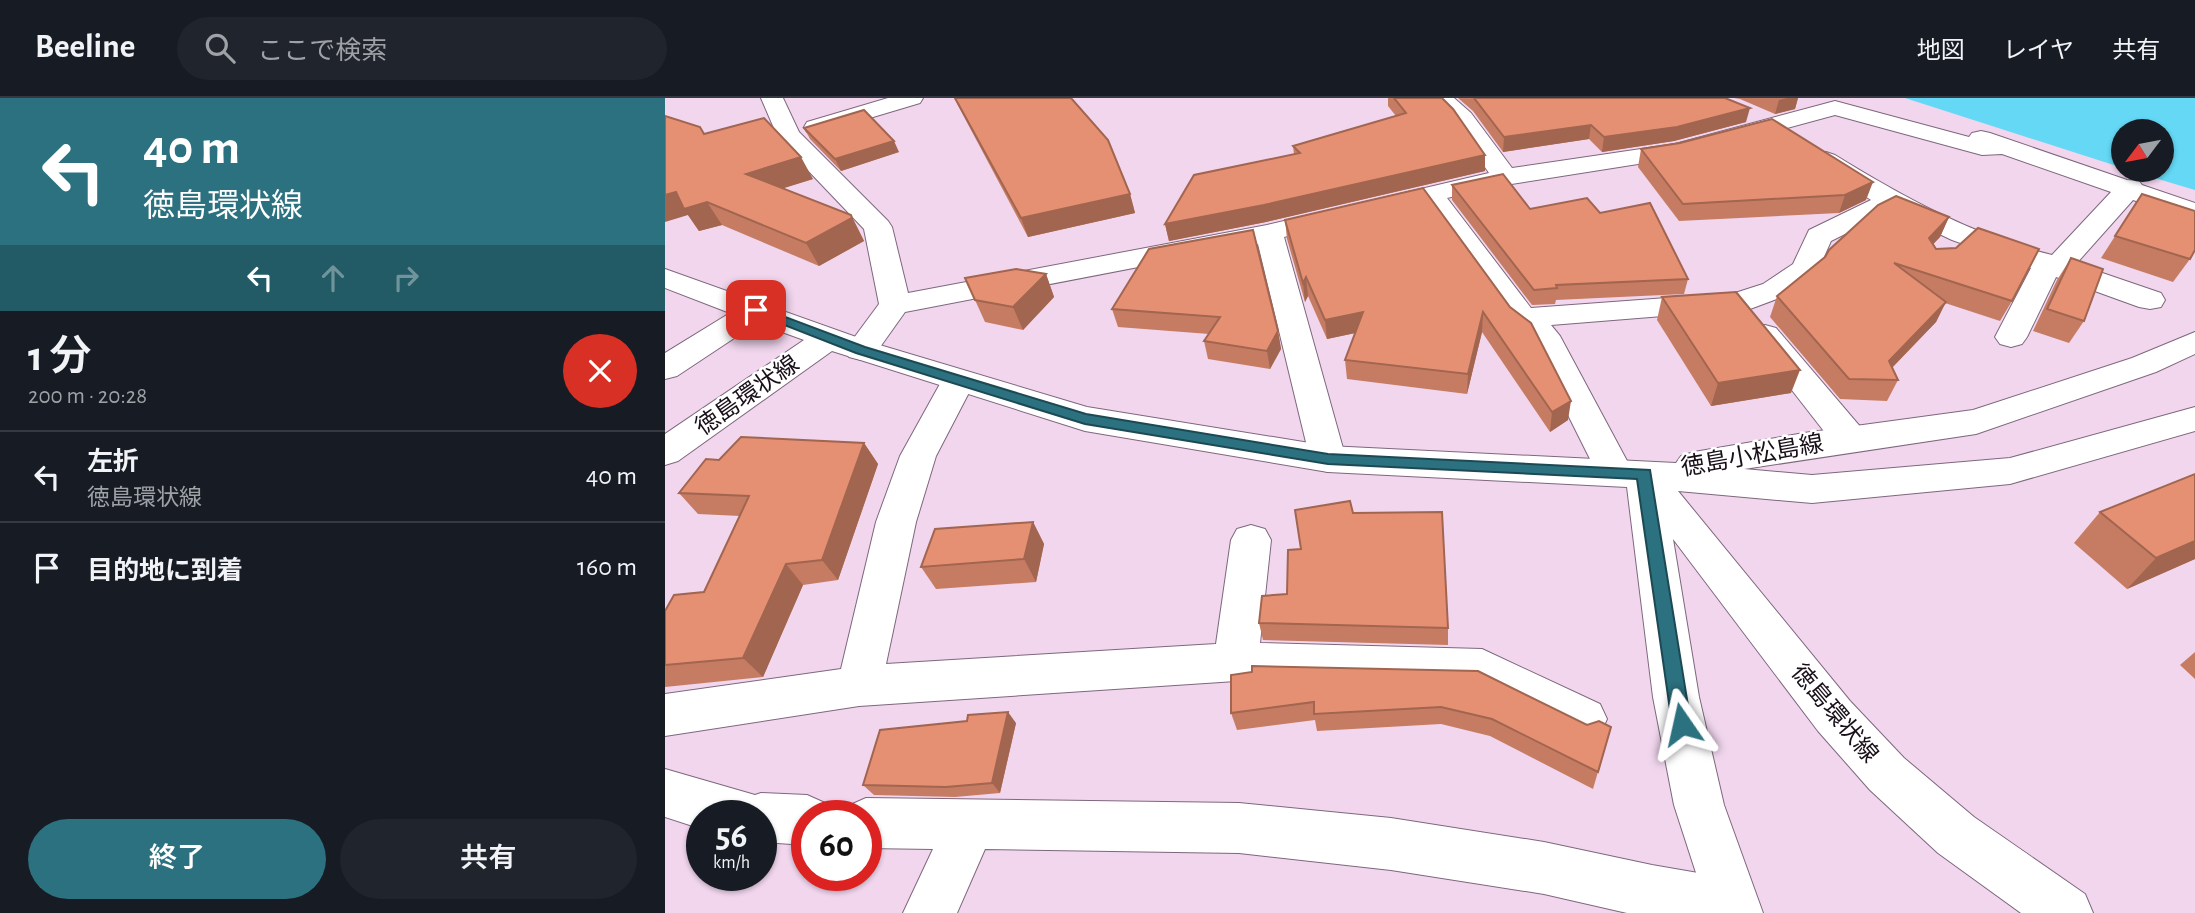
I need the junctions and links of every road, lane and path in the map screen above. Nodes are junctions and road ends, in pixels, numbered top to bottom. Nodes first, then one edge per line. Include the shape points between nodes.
1 (772, 98) edge
2 (912, 98) edge
3 (1440, 98) edge
4 (1859, 98) edge
5 (1748, 110) edge
6 (787, 135) junction
7 (1789, 137) junction
8 (2003, 146) junction
9 (1505, 177) junction
10 (2130, 187) junction
11 (1431, 195) junction
12 (1891, 201) junction
13 (2195, 212) edge
14 (1269, 233) junction
15 (2053, 265) junction
16 (665, 278) edge
17 (2150, 300) dead end
18 (1738, 302) junction
19 (895, 305) junction
20 (756, 310) junction
21 (1522, 318) junction
22 (2011, 337) dead end
23 (2195, 342) edge
24 (845, 344) junction
25 (665, 368) edge
26 (958, 381) junction
27 (2195, 419) edge
28 (1850, 439) junction
29 (665, 452) edge
30 (1328, 459) junction
31 (1629, 473) junction
32 (1251, 540) dead end
33 (1236, 662) junction
34 (859, 686) junction
35 (665, 715) edge
36 (1584, 719) dead end
37 (665, 793) edge
38 (686, 800) edge
39 (882, 823) edge
40 (970, 826) junction
41 (1735, 909) edge
42 (930, 913) edge
43 (2066, 913) edge

1 - 6 street
2 - 6 street
3 - 9 street via 1463,118
4 - 8 street
5 - 7 street
6 - 19 street via 879,227
7 - 8 street via 1835,108 1982,148
7 - 9 street
7 - 12 street
8 - 10 street
9 - 11 street
10 - 13 street
10 - 15 street
11 - 14 street
11 - 21 street
12 - 15 street via 1954,243
12 - 18 street via 1819,236 1806,269 1774,290
14 - 19 street
14 - 30 street
15 - 17 street
15 - 22 street
16 - 20 street
18 - 21 street
18 - 28 street
19 - 24 street
20 - 24 street, 徳島環状線
20 - 25 street
21 - 31 street via 1544,336
23 - 28 street, 徳島小松島線 via 2144,365 1976,422
24 - 26 street, 徳島環状線
24 - 29 street, 徳島環状線
26 - 30 street, 徳島環状線 via 1085,419
26 - 34 street via 918,456 896,522
27 - 31 street, 徳島小松島線 via 2010,471 1812,489
28 - 31 street, 徳島小松島線
30 - 31 street, 徳島環状線
31 - 41 street via 1699,805
31 - 43 street, 徳島環状線 via 1887,774 1956,835
32 - 33 street
33 - 34 street
33 - 36 street via 1482,668
34 - 35 street
37 - 38 street
39 - 40 street
40 - 41 street via 1239,828 1391,844 1544,868
40 - 42 street

